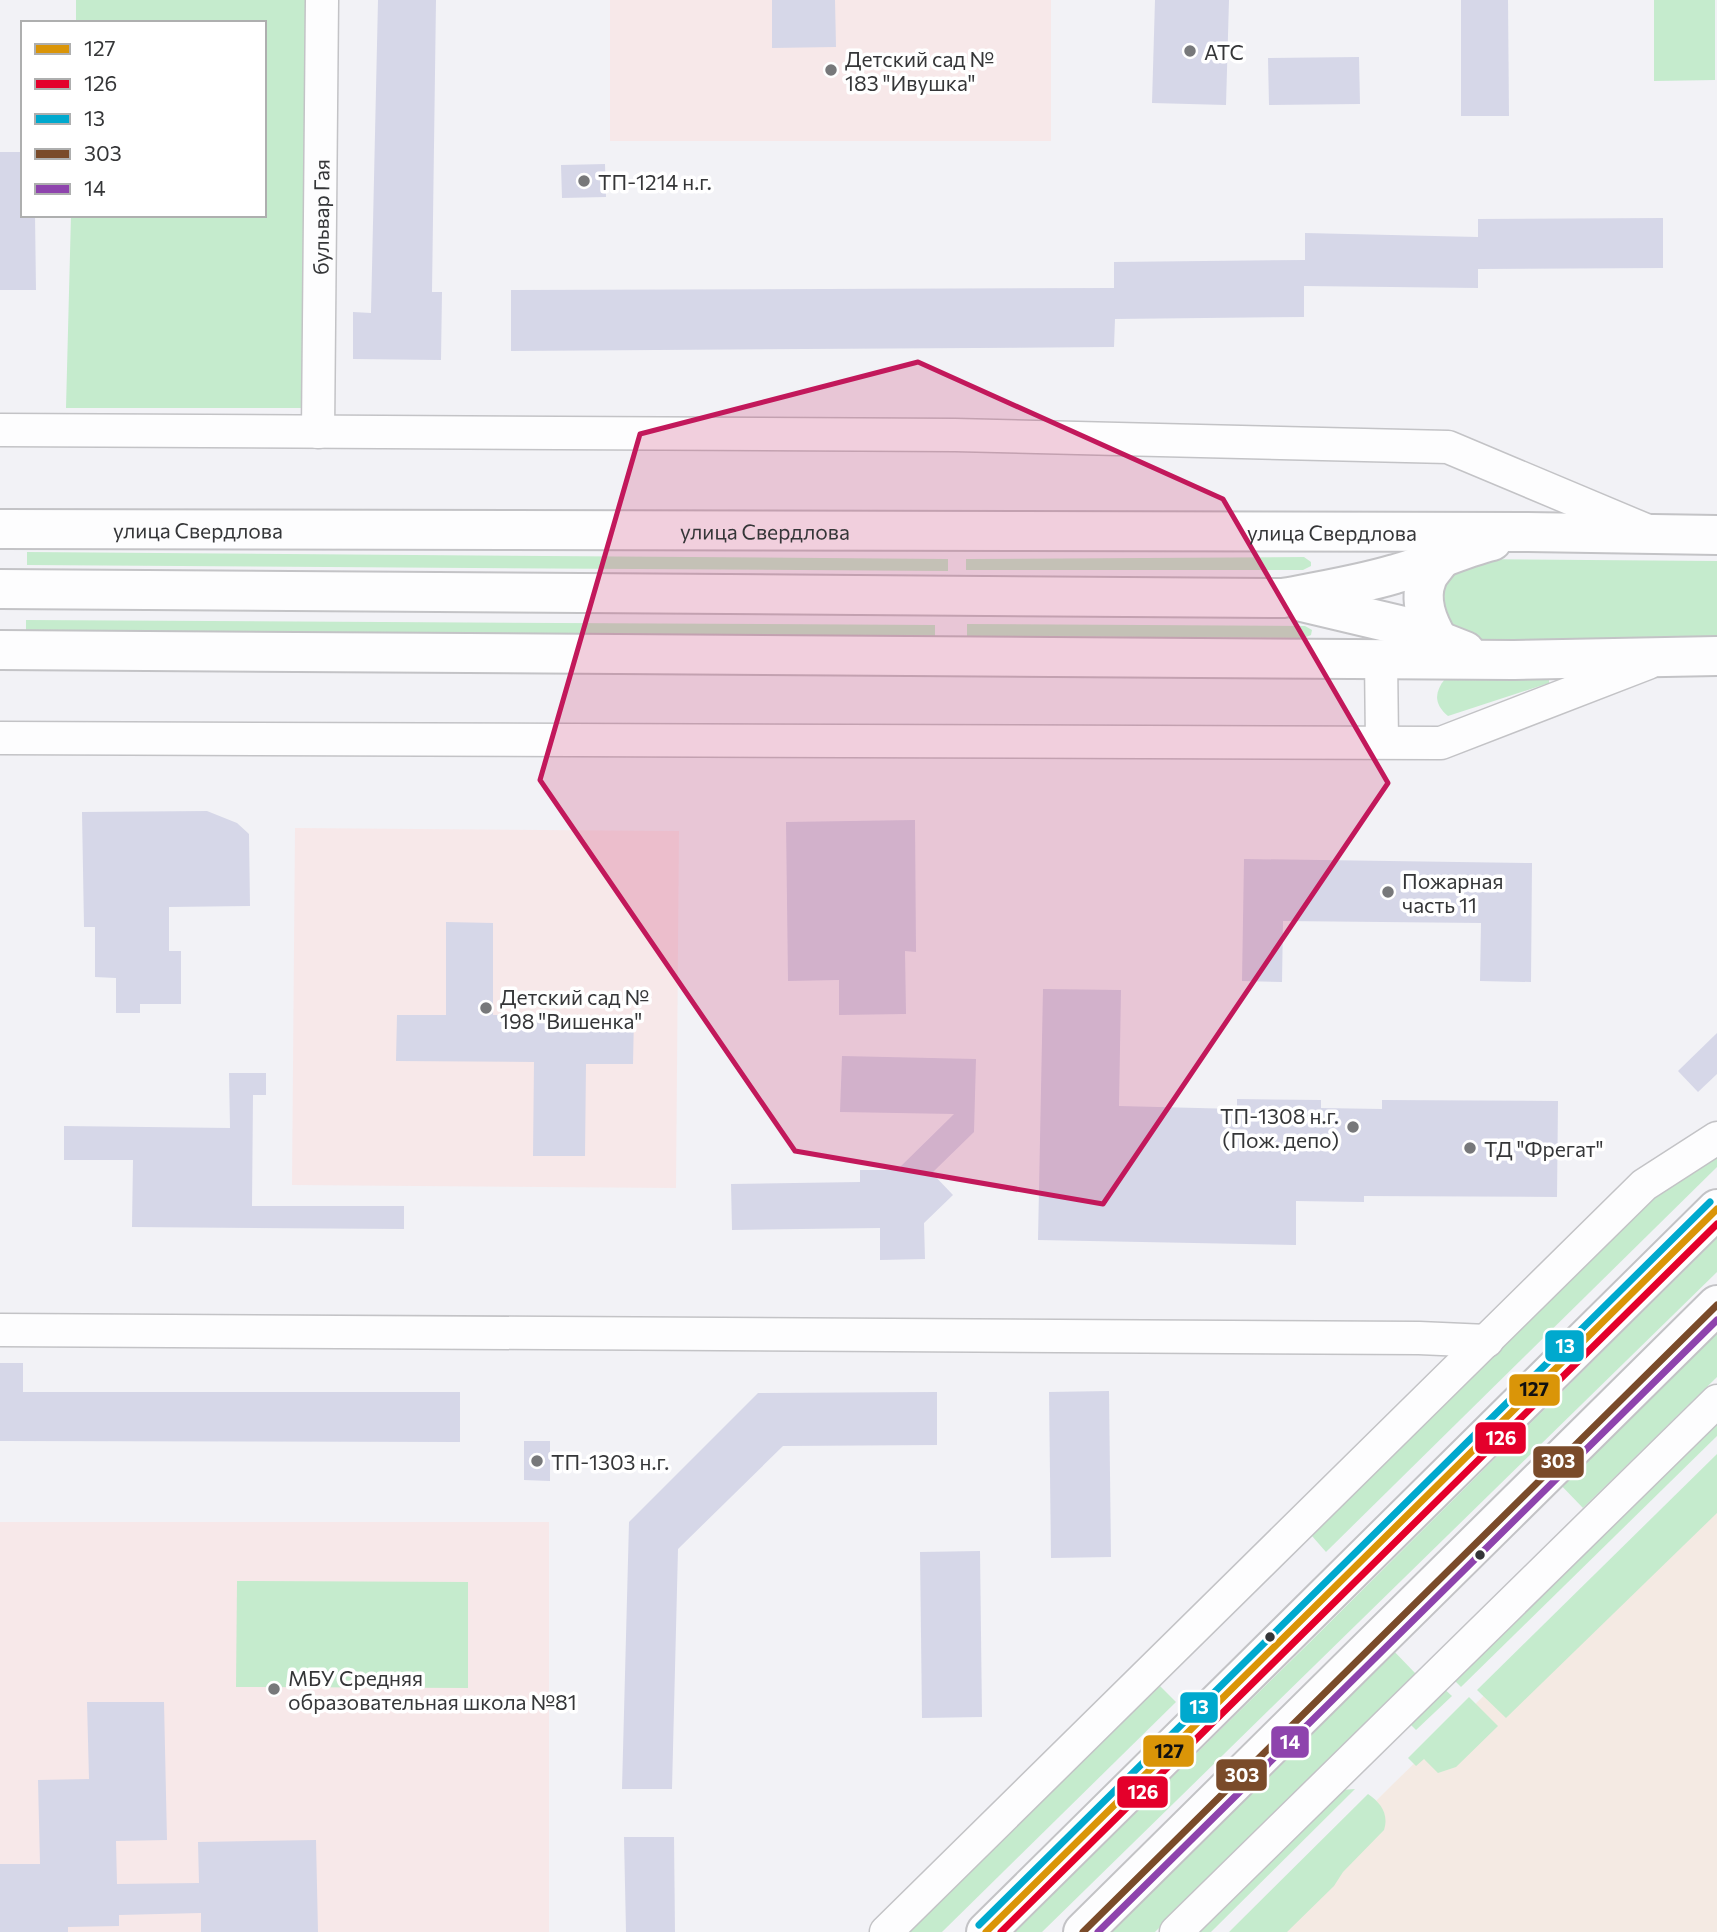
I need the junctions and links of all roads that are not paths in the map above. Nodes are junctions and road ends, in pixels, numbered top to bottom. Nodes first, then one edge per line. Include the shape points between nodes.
1 (322, 0) edge
2 (0, 430) edge
3 (318, 432) junction
4 (0, 528) edge
5 (1528, 532) junction
6 (1656, 534) junction
7 (1717, 535) edge
8 (1440, 560) junction
9 (0, 589) edge
10 (1283, 598) junction
11 (1439, 641) junction
12 (0, 650) edge
13 (1666, 656) junction
14 (1717, 656) edge
15 (1381, 658) junction
16 (1514, 660) junction
17 (0, 737) edge
18 (1382, 743) junction
19 (1717, 1138) edge
20 (1717, 1209) edge
21 (1717, 1305) edge
22 (0, 1330) edge
23 (1487, 1341) junction
24 (1717, 1401) edge
25 (886, 1932) edge
26 (986, 1932) edge
27 (1083, 1932) edge
28 (1176, 1932) edge

1 - 3 street, бульвар Гая
2 - 3 street
3 - 6 street via 955,435 1448,447
4 - 5 main road, улица Свердлова
5 - 6 main road, улица Свердлова
5 - 8 main road, улица Свердлова via 1461,549
6 - 7 main road, улица Свердлова
8 - 10 main road, улица Свердлова via 1350,586
8 - 11 main road via 1426,580 1423,599 1428,623
9 - 10 main road, улица Свердлова
10 - 11 main road, улица Свердлова via 1399,625
11 - 16 main road, улица Свердлова via 1460,650
12 - 15 main road, улица Свердлова
13 - 14 main road, улица Свердлова
13 - 16 main road, улица Свердлова
13 - 18 street via 1441,743
15 - 16 main road, улица Свердлова
15 - 18 street
17 - 18 street
19 - 23 street via 1644,1185
20 - 26 main road
21 - 27 main road
22 - 23 street
23 - 25 street
24 - 28 street

